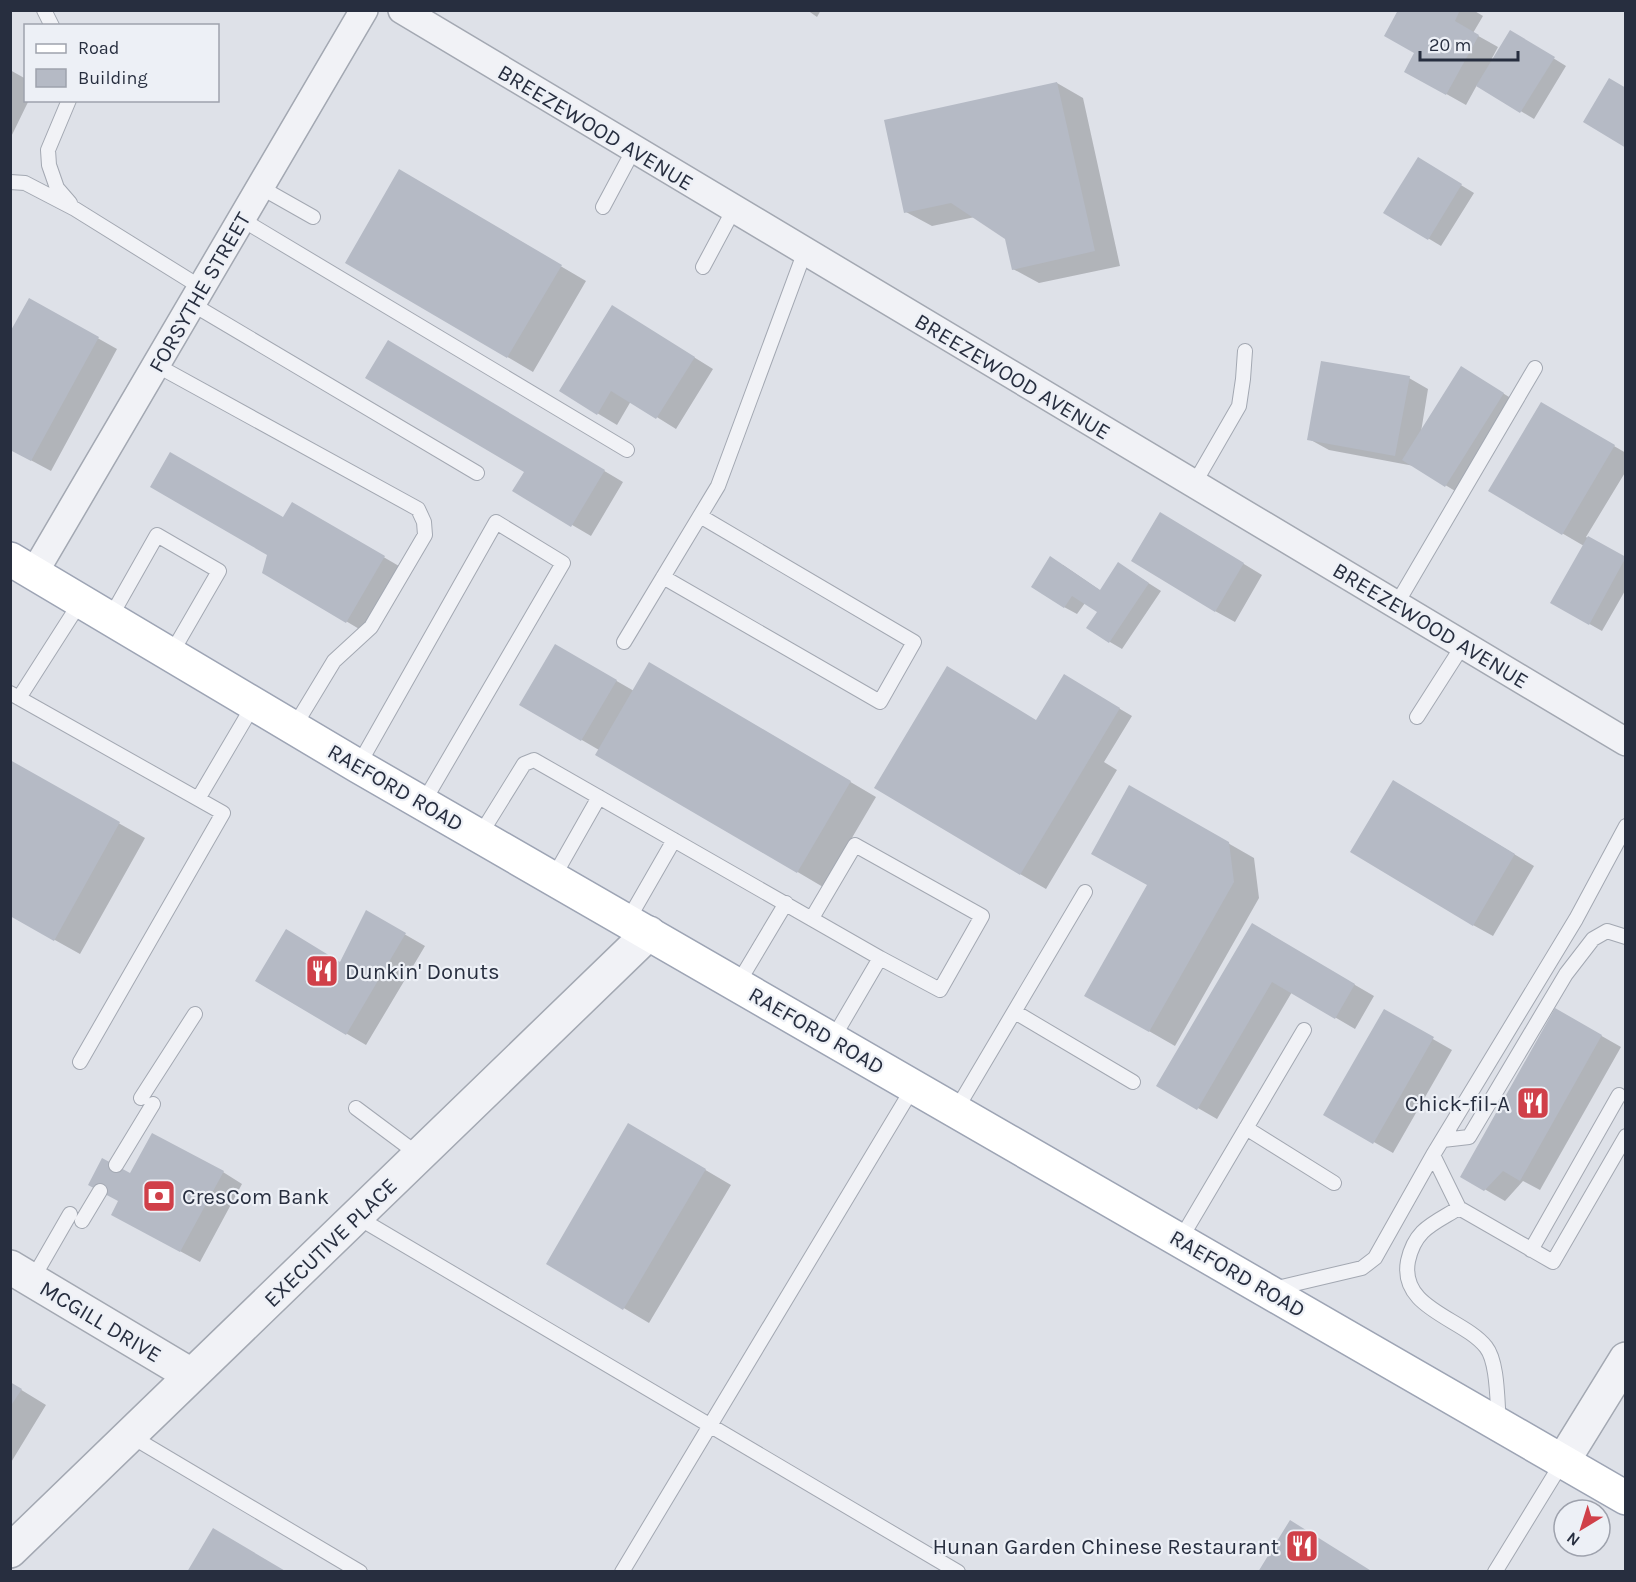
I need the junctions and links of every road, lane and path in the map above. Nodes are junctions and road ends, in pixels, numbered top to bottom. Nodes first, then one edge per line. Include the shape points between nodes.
1 (44, 10) edge
2 (364, 10) edge
3 (402, 10) edge
4 (51, 24) edge
5 (68, 102) edge
6 (634, 149) junction
7 (10, 182) edge
8 (260, 187) junction
9 (603, 207) dead end
10 (75, 209) junction
11 (734, 209) junction
12 (313, 217) dead end
13 (241, 219) junction
14 (805, 251) junction
15 (703, 267) dead end
16 (197, 296) junction
17 (1245, 351) dead end
18 (156, 365) junction
19 (1535, 368) dead end
20 (627, 450) dead end
21 (477, 473) dead end
22 (1194, 484) junction
23 (700, 516) junction
24 (22, 566) edge
25 (663, 577) junction
26 (81, 601) junction
27 (1396, 604) junction
28 (110, 618) junction
29 (624, 642) dead end
30 (1463, 645) junction
31 (171, 654) junction
32 (15, 696) edge
33 (254, 704) junction
34 (1417, 717) dead end
35 (294, 728) junction
36 (1626, 742) edge
37 (358, 766) junction
38 (599, 797) junction
39 (198, 799) junction
40 (423, 803) junction
41 (1626, 826) edge
42 (480, 835) junction
43 (674, 840) junction
44 (1622, 842) edge
45 (553, 878) junction
46 (1086, 892) dead end
47 (786, 903) junction
48 (812, 918) junction
49 (639, 927) junction
50 (1626, 937) edge
51 (880, 958) junction
52 (738, 985) junction
53 (1015, 1012) junction
54 (195, 1014) dead end
55 (1304, 1030) dead end
56 (831, 1040) junction
57 (80, 1062) dead end
58 (1133, 1082) dead end
59 (914, 1086) junction
60 (1619, 1095) dead end
61 (356, 1108) dead end
62 (956, 1110) junction
63 (1246, 1128) junction
64 (1626, 1136) edge
65 (1443, 1140) junction
66 (1433, 1155) junction
67 (420, 1156) junction
68 (116, 1165) dead end
69 (1334, 1183) dead end
70 (100, 1191) dead end
71 (1459, 1208) junction
72 (357, 1217) junction
73 (1180, 1240) junction
74 (1531, 1250) junction
75 (21, 1273) edge
76 (1268, 1291) junction
77 (1626, 1359) edge
78 (191, 1375) junction
79 (709, 1425) junction
80 (1499, 1425) junction
81 (129, 1435) junction
82 (1563, 1461) junction
83 (1626, 1498) edge
84 (10, 1551) edge
85 (360, 1572) edge
86 (622, 1572) edge
87 (958, 1572) edge
88 (1495, 1572) edge

1 - 4 lane
2 - 8 street, FORSYTHE STREET
3 - 6 street, BREEZEWOOD AVENUE
5 - 10 lane via 48,150 57,188
6 - 9 lane
6 - 11 street, BREEZEWOOD AVENUE
7 - 10 lane via 25,183
8 - 12 lane
8 - 13 street, FORSYTHE STREET
10 - 16 lane
11 - 14 street, BREEZEWOOD AVENUE
11 - 15 lane
13 - 16 street, FORSYTHE STREET
13 - 20 lane
14 - 22 street, BREEZEWOOD AVENUE
14 - 23 lane via 718,486
16 - 18 street, FORSYTHE STREET
16 - 21 lane
17 - 22 lane via 1239,406
18 - 24 street, FORSYTHE STREET
18 - 35 lane via 418,509 424,522 425,535 371,627 334,661
19 - 27 lane
22 - 27 street, BREEZEWOOD AVENUE
23 - 25 lane
23 - 25 lane via 914,642 880,702
24 - 26 main road, RAEFORD ROAD
25 - 29 lane
26 - 28 main road, RAEFORD ROAD
26 - 32 lane
27 - 30 street, BREEZEWOOD AVENUE
28 - 31 main road, RAEFORD ROAD
28 - 31 lane via 157,534 219,571
30 - 34 lane
30 - 36 street, BREEZEWOOD AVENUE
31 - 33 main road, RAEFORD ROAD
32 - 39 lane
33 - 35 main road, RAEFORD ROAD
33 - 39 lane
35 - 37 main road, RAEFORD ROAD
37 - 40 main road, RAEFORD ROAD
37 - 40 lane via 496,522 563,563
38 - 42 lane via 534,760 524,764
38 - 43 lane
38 - 45 lane
39 - 57 lane via 223,813
40 - 42 main road, RAEFORD ROAD
41 - 44 lane
42 - 45 main road, RAEFORD ROAD
43 - 47 lane
43 - 49 lane
44 - 65 lane
45 - 49 main road, RAEFORD ROAD
46 - 53 lane
47 - 48 lane
47 - 52 lane
48 - 51 lane
48 - 51 lane via 855,845 982,916 940,990
49 - 52 main road, RAEFORD ROAD
49 - 67 street, EXECUTIVE PLACE
50 - 65 lane via 1607,931 1593,939 1566,974 1469,1137
51 - 56 lane
52 - 56 main road, RAEFORD ROAD
53 - 58 lane
53 - 62 lane
54 - 68 lane
55 - 63 lane
56 - 59 main road, RAEFORD ROAD
59 - 62 main road, RAEFORD ROAD
59 - 79 lane
60 - 74 lane
61 - 67 lane
62 - 73 main road, RAEFORD ROAD
63 - 69 lane
63 - 73 lane
64 - 74 lane via 1553,1262
65 - 66 lane
66 - 71 lane
66 - 76 lane via 1369,1263
67 - 72 street, EXECUTIVE PLACE
70 - 75 lane
71 - 74 lane
71 - 80 lane via 1420,1233 1411,1247 1409,1283 1416,1296 1473,1335 1493,1358
72 - 78 street, EXECUTIVE PLACE
72 - 79 lane
73 - 76 main road, RAEFORD ROAD
75 - 78 street, MCGILL DRIVE
76 - 80 main road, RAEFORD ROAD
77 - 82 street
78 - 81 street, EXECUTIVE PLACE
79 - 86 lane
79 - 87 lane
80 - 82 main road, RAEFORD ROAD
81 - 84 street, EXECUTIVE PLACE
81 - 85 lane
82 - 83 main road, RAEFORD ROAD
82 - 88 lane

